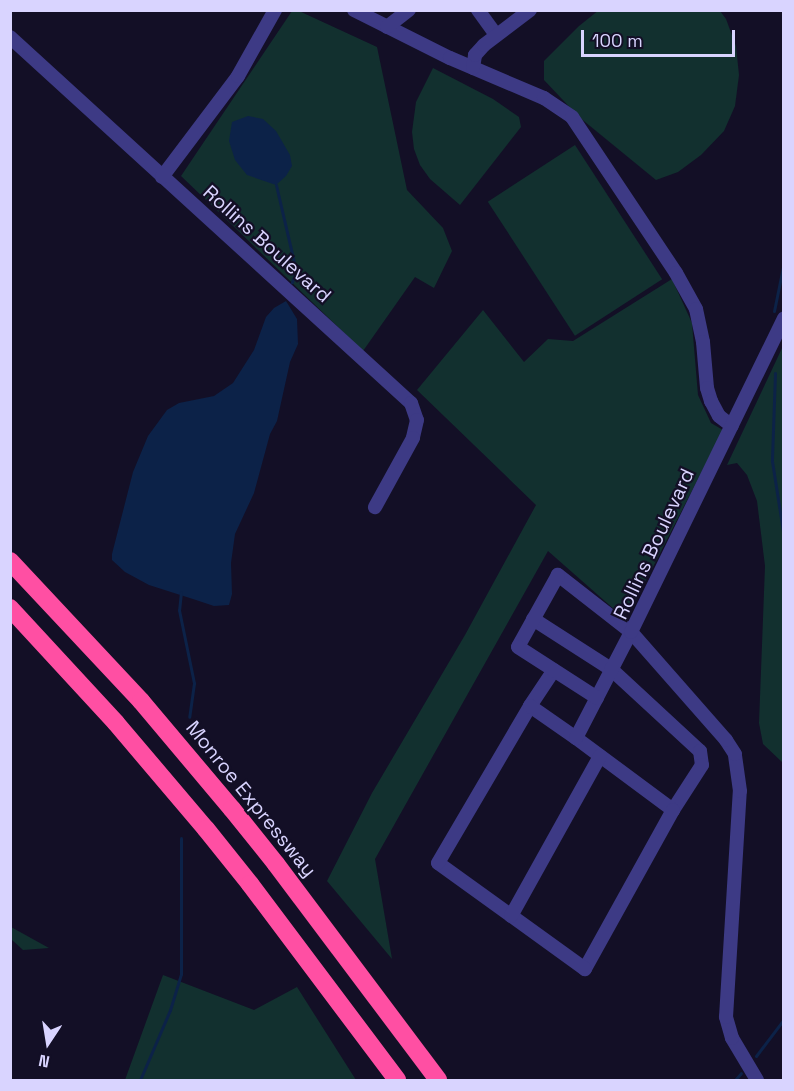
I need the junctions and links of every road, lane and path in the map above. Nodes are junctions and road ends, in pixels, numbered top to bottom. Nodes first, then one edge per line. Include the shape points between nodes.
1 (274, 10) edge
2 (409, 10) edge
3 (478, 10) edge
4 (530, 10) edge
5 (359, 12) edge
6 (387, 27) junction
7 (496, 35) junction
8 (10, 37) edge
9 (473, 68) junction
10 (162, 177) junction
11 (783, 318) edge
12 (732, 426) junction
13 (375, 507) dead end
14 (10, 561) edge
15 (10, 608) edge
16 (534, 619) junction
17 (631, 632) junction
18 (611, 669) junction
19 (554, 670) junction
20 (597, 698) junction
21 (530, 706) junction
22 (576, 738) junction
23 (600, 756) junction
24 (673, 810) junction
25 (511, 916) junction
26 (397, 1080) edge
27 (438, 1080) edge
28 (757, 1080) edge

1 - 10 street via 238,76
2 - 6 street
3 - 7 street
4 - 7 street
5 - 6 street
6 - 9 street
7 - 9 street via 475,56
8 - 10 street, Rollins Boulevard
9 - 12 street via 555,103 580,126 696,309 711,401 719,416
10 - 13 street, Rollins Boulevard via 411,403 417,420 413,438
11 - 12 street, Rollins Boulevard
12 - 17 street, Rollins Boulevard
14 - 27 highway, Monroe Expressway via 117,675 232,809
15 - 26 highway via 206,829
16 - 17 street via 558,575
16 - 18 street
16 - 19 street via 518,646
17 - 18 street
17 - 28 street, Rollins Boulevard via 735,754 740,791 726,1017 732,1038
18 - 20 street
18 - 24 street via 700,751 702,765
19 - 20 street
19 - 21 street
20 - 22 street
21 - 22 street
21 - 25 street via 438,863
22 - 23 street
23 - 24 street
23 - 25 street
24 - 25 street via 585,969

